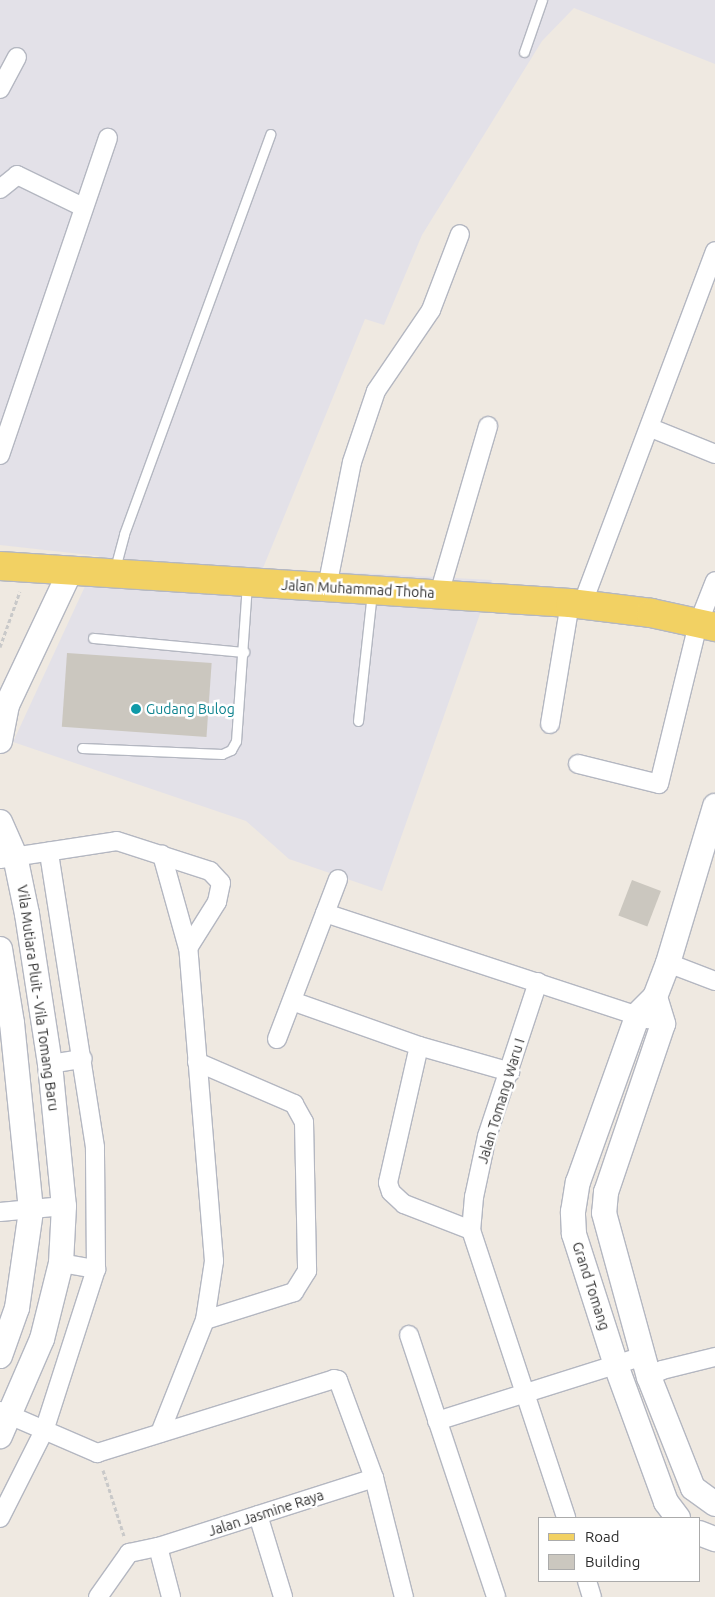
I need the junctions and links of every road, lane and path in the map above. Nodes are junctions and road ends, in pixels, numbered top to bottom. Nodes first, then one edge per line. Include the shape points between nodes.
1 (542, 0) edge
2 (524, 52) dead end
3 (17, 57) dead end
4 (0, 89) edge
5 (270, 134) dead end
6 (108, 138) dead end
7 (0, 189) edge
8 (83, 207) junction
9 (460, 234) dead end
10 (713, 259) edge
11 (488, 426) dead end
12 (650, 428) junction
13 (715, 454) edge
14 (0, 455) edge
15 (12, 568) edge
16 (70, 572) junction
17 (113, 574) junction
18 (715, 581) edge
19 (247, 582) junction
20 (327, 587) junction
21 (373, 590) junction
22 (439, 594) junction
23 (576, 604) junction
24 (707, 625) edge
25 (93, 638) dead end
26 (0, 647) edge
27 (244, 652) junction
28 (358, 721) dead end
29 (550, 724) dead end
30 (0, 741) edge
31 (82, 748) dead end
32 (578, 764) dead end
33 (715, 806) edge
34 (0, 822) edge
35 (49, 852) junction
36 (162, 855) junction
37 (7, 858) edge
38 (338, 879) dead end
39 (325, 913) junction
40 (188, 948) junction
41 (0, 949) edge
42 (668, 963) junction
43 (715, 981) edge
44 (538, 982) junction
45 (655, 997) junction
46 (292, 1001) junction
47 (638, 1014) junction
48 (663, 1024) junction
49 (6, 1025) edge
50 (277, 1038) dead end
51 (419, 1046) junction
52 (83, 1059) junction
53 (197, 1062) junction
54 (50, 1064) junction
55 (510, 1072) junction
56 (64, 1206) junction
57 (31, 1211) junction
58 (0, 1212) edge
59 (472, 1230) junction
60 (61, 1263) junction
61 (96, 1269) junction
62 (204, 1320) junction
63 (408, 1335) dead end
64 (0, 1356) edge
65 (710, 1363) edge
66 (616, 1365) junction
67 (646, 1366) junction
68 (525, 1392) junction
69 (6, 1413) edge
70 (437, 1421) junction
71 (44, 1431) junction
72 (160, 1434) junction
73 (0, 1436) edge
74 (98, 1453) junction
75 (374, 1478) junction
76 (715, 1504) edge
77 (258, 1515) junction
78 (566, 1517) edge
79 (677, 1517) edge
80 (0, 1518) edge
81 (700, 1533) edge
82 (715, 1539) edge
83 (158, 1547) junction
84 (129, 1552) junction
85 (587, 1582) edge
86 (98, 1597) edge
87 (171, 1597) edge
88 (283, 1597) edge
89 (404, 1597) edge
90 (496, 1597) edge
91 (592, 1597) edge

1 - 2 lane
3 - 4 street
5 - 17 lane via 124,534
6 - 8 street
7 - 8 street via 17,176
8 - 14 street
9 - 20 street via 432,310 376,391 352,462
10 - 12 street
11 - 22 street
12 - 13 street
12 - 23 street
15 - 16 main road, Jalan Muhammad Thoha
15 - 26 path via 15,610
16 - 17 main road, Jalan Muhammad Thoha
16 - 30 street via 7,705
17 - 19 main road, Jalan Muhammad Thoha
18 - 24 street
19 - 20 main road, Jalan Muhammad Thoha
19 - 27 lane
20 - 21 main road, Jalan Muhammad Thoha
21 - 22 main road, Jalan Muhammad Thoha
21 - 28 lane
22 - 23 main road, Jalan Muhammad Thoha
23 - 24 main road, Jalan Muhammad Thoha
23 - 29 street
24 - 32 street via 658,784
25 - 27 lane
27 - 31 lane via 236,741 231,750 222,754
33 - 42 street, Grand Tomang
34 - 37 street, Vila Mutiara Pluit - Vila Tomang Baru
35 - 36 street via 117,842
35 - 37 street
35 - 52 street
36 - 40 street
36 - 40 street via 210,871 221,883 217,902
37 - 54 street, Vila Mutiara Pluit - Vila Tomang Baru via 27,914
38 - 39 street
39 - 44 street
39 - 46 street
40 - 53 street
41 - 49 street, Vila Mutiara Pluit - Vila Tomang Baru
42 - 43 street
42 - 45 street, Grand Tomang
44 - 47 street
44 - 55 street, Jalan Tomang Waru I
45 - 47 street, Grand Tomang
45 - 48 street
46 - 50 street
46 - 51 street
47 - 48 street
47 - 66 street, Grand Tomang via 578,1182 573,1212 574,1234
48 - 67 street via 606,1192 604,1213
49 - 57 street, Vila Mutiara Pluit - Vila Tomang Baru
51 - 55 street
51 - 59 street via 388,1183 391,1192 404,1204
52 - 54 street
52 - 61 street via 95,1147
53 - 62 street via 214,1260
53 - 62 street via 294,1104 304,1122 307,1271 294,1292
54 - 56 street, Vila Mutiara Pluit - Vila Tomang Baru
55 - 59 street, Jalan Tomang Waru I via 487,1136 474,1197
56 - 57 street
56 - 60 street, Vila Mutiara Pluit - Vila Tomang Baru
57 - 58 street
57 - 64 street, Vila Mutiara Pluit - Vila Tomang Baru via 17,1308
59 - 68 street, Jalan Tomang Waru I
60 - 61 street
60 - 69 street, Vila Mutiara Pluit - Vila Tomang Baru via 42,1339
61 - 71 street
62 - 72 street
63 - 70 street
65 - 67 street via 662,1370
66 - 67 street
66 - 68 street
66 - 79 street, Grand Tomang via 666,1502
67 - 76 street via 693,1488
68 - 70 street
68 - 78 street, Jalan Tomang Waru I
69 - 71 street
69 - 73 street, Vila Mutiara Pluit - Vila Tomang Baru
70 - 90 street
71 - 74 street
71 - 80 street
72 - 74 street
72 - 75 street via 334,1379 338,1380
74 - 84 path
75 - 77 street, Jalan Jasmine Raya
75 - 89 street
77 - 83 street, Jalan Jasmine Raya
77 - 88 street
81 - 82 street
83 - 84 street, Jalan Jasmine Raya
83 - 87 street
84 - 86 street
85 - 91 street

